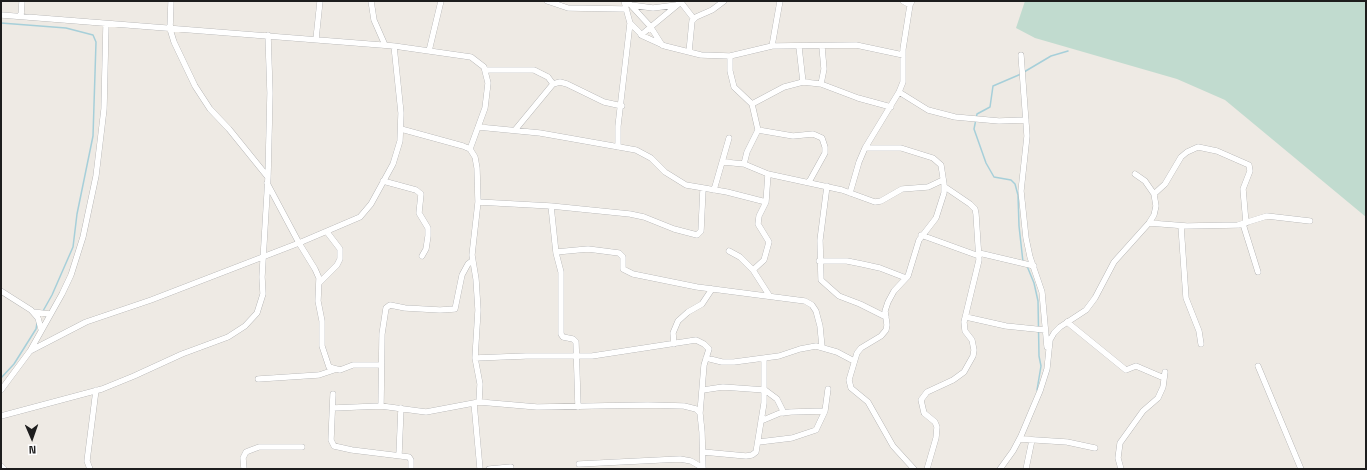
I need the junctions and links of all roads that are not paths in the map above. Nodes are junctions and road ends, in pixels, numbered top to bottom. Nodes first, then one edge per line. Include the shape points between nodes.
1 (22, 1) edge
2 (170, 1) edge
3 (320, 1) edge
4 (371, 1) edge
5 (441, 1) edge
6 (546, 1) edge
7 (724, 1) edge
8 (780, 1) edge
9 (903, 1) edge
10 (627, 2) edge
11 (679, 2) edge
12 (911, 3) edge
13 (625, 9) junction
14 (1, 15) edge
15 (21, 16) junction
16 (694, 19) junction
17 (630, 23) junction
18 (106, 24) junction
19 (650, 26) junction
20 (170, 28) junction
21 (268, 35) junction
22 (641, 35) junction
23 (316, 39) junction
24 (385, 45) junction
25 (394, 46) junction
26 (662, 46) junction
27 (772, 46) junction
28 (799, 47) junction
29 (822, 47) junction
30 (429, 51) junction
31 (689, 52) junction
32 (903, 55) junction
33 (1021, 55) dead end
34 (730, 56) junction
35 (485, 70) junction
36 (803, 82) junction
37 (553, 84) junction
38 (822, 84) junction
39 (899, 92) junction
40 (752, 104) junction
41 (622, 106) junction
42 (892, 107) junction
43 (1026, 120) junction
44 (478, 127) junction
45 (401, 129) junction
46 (515, 130) junction
47 (758, 130) junction
48 (729, 138) dead end
49 (618, 147) junction
50 (865, 148) junction
51 (470, 149) junction
52 (723, 162) junction
53 (744, 164) junction
54 (768, 174) junction
55 (1135, 174) dead end
56 (268, 180) junction
57 (943, 180) junction
58 (383, 181) junction
59 (809, 182) junction
60 (827, 186) junction
61 (945, 187) junction
62 (703, 189) junction
63 (714, 190) junction
64 (850, 193) junction
65 (1154, 194) junction
66 (478, 202) junction
67 (766, 202) junction
68 (551, 206) junction
69 (1310, 221) dead end
70 (1149, 223) junction
71 (1244, 224) junction
72 (1181, 226) junction
73 (327, 232) junction
74 (921, 235) junction
75 (299, 243) junction
76 (729, 251) dead end
77 (556, 252) junction
78 (979, 254) junction
79 (264, 256) junction
80 (422, 256) dead end
81 (472, 261) junction
82 (819, 261) junction
83 (1034, 266) junction
84 (753, 270) junction
85 (1258, 272) dead end
86 (906, 278) junction
87 (320, 283) junction
88 (712, 289) junction
89 (1, 291) edge
90 (768, 295) junction
91 (33, 312) junction
92 (50, 314) junction
93 (886, 317) junction
94 (966, 317) junction
95 (1067, 322) junction
96 (41, 329) junction
97 (1045, 330) junction
98 (674, 344) junction
99 (1201, 344) dead end
100 (822, 347) junction
101 (30, 351) junction
102 (1048, 351) junction
103 (576, 357) junction
104 (475, 358) junction
105 (706, 358) junction
106 (764, 358) junction
107 (854, 361) junction
108 (381, 365) junction
109 (1258, 366) dead end
110 (334, 370) junction
111 (258, 379) dead end
112 (828, 389) dead end
113 (1, 390) edge
114 (96, 390) junction
115 (703, 390) junction
116 (765, 390) junction
117 (333, 394) dead end
118 (476, 403) junction
119 (382, 406) junction
120 (578, 406) junction
121 (333, 408) junction
122 (401, 408) junction
123 (824, 411) junction
124 (700, 413) junction
125 (784, 413) junction
126 (1, 416) edge
127 (761, 421) junction
128 (1020, 439) junction
129 (1032, 440) junction
130 (759, 442) junction
131 (302, 447) dead end
132 (1095, 448) dead end
133 (703, 452) junction
134 (399, 455) junction
135 (579, 464) dead end
136 (1, 466) edge
137 (511, 468) dead end
138 (703, 468) edge
139 (4, 469) edge
140 (90, 469) edge
141 (244, 469) edge
142 (411, 469) edge
143 (480, 469) edge
144 (489, 469) edge
145 (914, 469) edge
146 (927, 469) edge
147 (1000, 469) edge
148 (1026, 469) edge
149 (1121, 469) edge
150 (1301, 469) edge

1 - 15 street
2 - 20 street
3 - 23 street
4 - 24 street via 374,20
5 - 30 street
6 - 13 street via 568,8
7 - 16 street
8 - 27 street
9 - 12 street
10 - 11 street via 653,8
10 - 13 street
10 - 19 street
11 - 16 street
11 - 19 street
12 - 32 street
13 - 17 street
14 - 15 street
15 - 18 street
16 - 31 street via 690,27
17 - 22 street
17 - 41 street
18 - 20 street
18 - 92 street via 104,109 96,176 83,237 71,275
19 - 22 street
19 - 26 street
20 - 21 street
20 - 56 street via 183,61 210,109 229,129
21 - 23 street
21 - 56 street
22 - 26 street
23 - 24 street
24 - 25 street
25 - 30 street
25 - 45 street
26 - 31 street
27 - 28 street
27 - 34 street
28 - 29 street
28 - 36 street
29 - 32 street via 856,46
29 - 38 street
30 - 35 street via 471,57 481,63
31 - 34 street
32 - 39 street
33 - 43 street
34 - 40 street via 734,87
35 - 37 street via 534,70 548,77
35 - 44 street via 487,93
36 - 38 street
36 - 40 street via 784,87
37 - 41 street via 567,84 604,102
37 - 46 street
38 - 42 street via 858,98
39 - 42 street
39 - 43 street via 928,110 955,117 999,121
40 - 47 street
41 - 49 street via 618,126
42 - 50 street
43 - 83 street via 1027,148 1021,191 1026,238
44 - 46 street
44 - 51 street
45 - 51 street
45 - 58 street via 398,150
46 - 49 street
47 - 53 street
47 - 59 street via 793,136 813,134 822,138 825,153
48 - 52 street
49 - 62 street via 644,153 686,186
50 - 57 street via 901,148 926,155 941,165
50 - 64 street
51 - 66 street via 477,168
52 - 53 street
52 - 63 street
53 - 54 street
54 - 59 street
54 - 67 street
55 - 65 street
56 - 75 street
56 - 79 street
57 - 61 street
57 - 64 street via 928,187 902,189 878,202
58 - 73 street via 371,204 360,217
58 - 80 street via 416,190 421,194 419,213 428,228 426,249
59 - 60 street
60 - 64 street
60 - 82 street
61 - 74 street via 936,218
61 - 78 street via 975,209
62 - 63 street
62 - 68 street via 701,231 697,234 630,214
63 - 67 street
65 - 70 street via 1156,206
65 - 71 street via 1165,184 1181,157 1194,149 1204,147 1249,165 1250,170 1243,189
66 - 68 street
66 - 81 street
67 - 84 street via 758,224 769,242 764,260
68 - 77 street
69 - 71 street via 1267,216
70 - 72 street
70 - 95 street via 1114,262 1090,305 1082,314
71 - 72 street
71 - 85 street
72 - 99 street via 1186,298 1199,331
73 - 75 street
73 - 87 street via 340,249 340,259
74 - 78 street
74 - 86 street
75 - 79 street
75 - 87 street via 315,269
76 - 84 street via 740,257
77 - 88 street via 588,250 619,253 623,256 623,269 627,272
77 - 103 street via 562,279 561,334 575,340
78 - 83 street
78 - 94 street
79 - 101 street via 86,322
79 - 114 street via 263,294 257,313 245,326 219,341
81 - 104 street via 478,310
81 - 108 street via 462,275 455,309 405,308 390,305 386,308
82 - 86 street via 847,261 880,268
82 - 93 street via 821,280 832,292
83 - 97 street via 1042,292
84 - 90 street
86 - 93 street via 888,302
87 - 110 street via 318,301 322,322 322,346 327,363
88 - 90 street
88 - 98 street via 702,304 678,321 673,333
89 - 91 street
90 - 100 street via 799,299 812,305 818,319
91 - 92 street
91 - 96 street
92 - 96 street
93 - 107 street via 887,325 884,332 862,348
94 - 97 street via 1014,328
94 - 146 street via 965,332 974,345 973,356 968,366 959,377 927,392 921,400 924,413 937,427
95 - 102 street via 1054,333
95 - 149 street via 1126,370 1136,366 1165,375 1158,398 1143,410 1120,443 1118,458
96 - 101 street
97 - 102 street
98 - 103 street
98 - 105 street via 691,340 700,341 709,349
100 - 106 street via 810,347
100 - 107 street
101 - 113 street
102 - 128 street via 1046,376
103 - 104 street
103 - 120 street
104 - 118 street via 480,384
105 - 106 street via 729,363
105 - 115 street
106 - 116 street
107 - 145 street via 850,386 868,402 893,446
108 - 110 street via 353,365
108 - 119 street
109 - 150 street
110 - 111 street via 319,375
112 - 123 street
114 - 126 street
114 - 140 street via 87,461
115 - 116 street via 723,387
115 - 124 street
116 - 125 street via 777,399
116 - 127 street
117 - 121 street
118 - 120 street via 537,407
118 - 122 street via 426,412
118 - 143 street
119 - 121 street
119 - 122 street
120 - 124 street via 673,405 691,408
121 - 134 street via 334,446
122 - 134 street
123 - 125 street
123 - 130 street via 814,431 792,438
124 - 133 street
125 - 127 street
127 - 130 street
128 - 129 street
128 - 147 street
129 - 132 street via 1067,442
129 - 148 street
130 - 133 street via 756,452 752,455
131 - 141 street via 259,447 251,450 246,452 243,458
133 - 138 street
134 - 142 street via 410,458
135 - 138 street via 680,459 691,461
136 - 139 street
137 - 144 street

